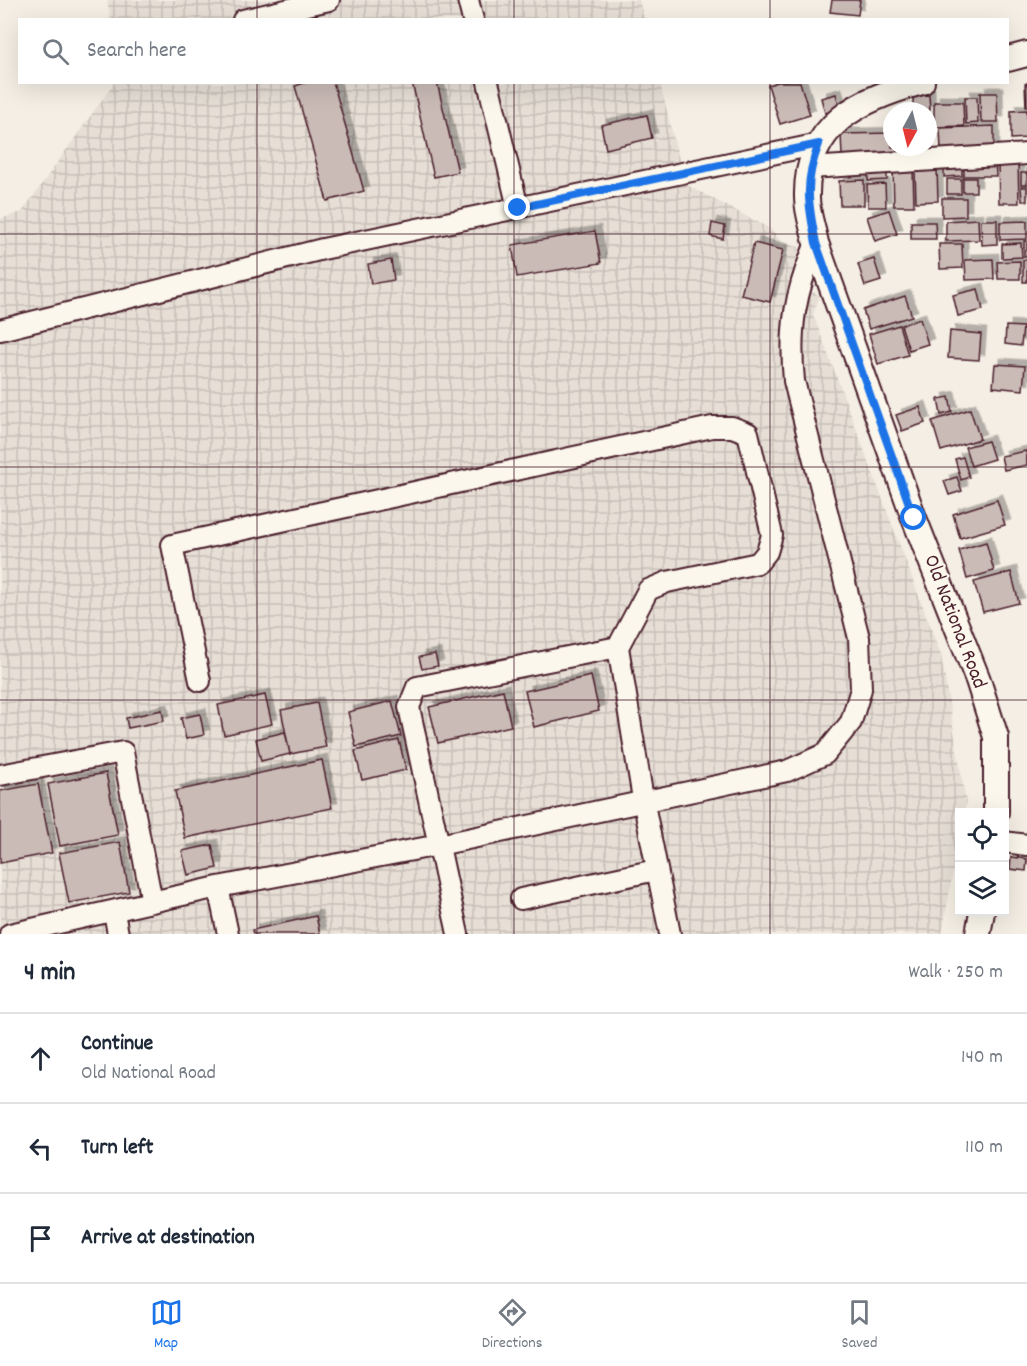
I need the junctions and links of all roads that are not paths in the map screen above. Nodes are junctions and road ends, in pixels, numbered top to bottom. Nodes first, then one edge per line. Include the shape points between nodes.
1 (329, 0) edge
2 (468, 0) edge
3 (252, 18) edge
4 (472, 18) edge
5 (1027, 54) edge
6 (1009, 59) edge
7 (488, 84) edge
8 (915, 84) edge
9 (819, 144) junction
10 (1027, 154) edge
11 (810, 168) junction
12 (518, 208) junction
13 (816, 243) junction
14 (0, 330) edge
15 (618, 647) junction
16 (200, 681) dead end
17 (0, 775) edge
18 (643, 799) junction
19 (996, 808) edge
20 (1009, 843) edge
21 (439, 845) junction
22 (1027, 845) edge
23 (656, 870) junction
24 (218, 887) junction
25 (521, 899) dead end
26 (152, 902) junction
27 (114, 912) junction
28 (981, 916) edge
29 (10, 934) edge
30 (118, 934) edge
31 (228, 934) edge
32 (458, 934) edge
33 (670, 934) edge
34 (978, 934) edge

1 - 3 street
2 - 4 street
5 - 6 main road
7 - 12 street
8 - 9 main road, Old National Road via 880,94 835,120
9 - 11 main road, Old National Road
9 - 12 street
10 - 11 street
11 - 13 main road, Old National Road via 807,198
12 - 14 street via 323,249
13 - 18 street via 799,284 790,342 794,381 859,638 861,689 850,722 825,754 787,771
13 - 19 main road, Old National Road via 914,518 978,680 996,737
15 - 16 street via 648,590 667,582 758,563 767,552 772,536 748,433 732,427 712,427 172,545
15 - 18 street
15 - 21 street via 417,687 410,707
17 - 26 street via 123,752
18 - 21 street
18 - 23 street
20 - 22 street
21 - 24 street
21 - 32 street
23 - 25 street
23 - 33 street
24 - 26 street
24 - 31 street
26 - 27 street
27 - 29 street
27 - 30 street
28 - 34 main road

